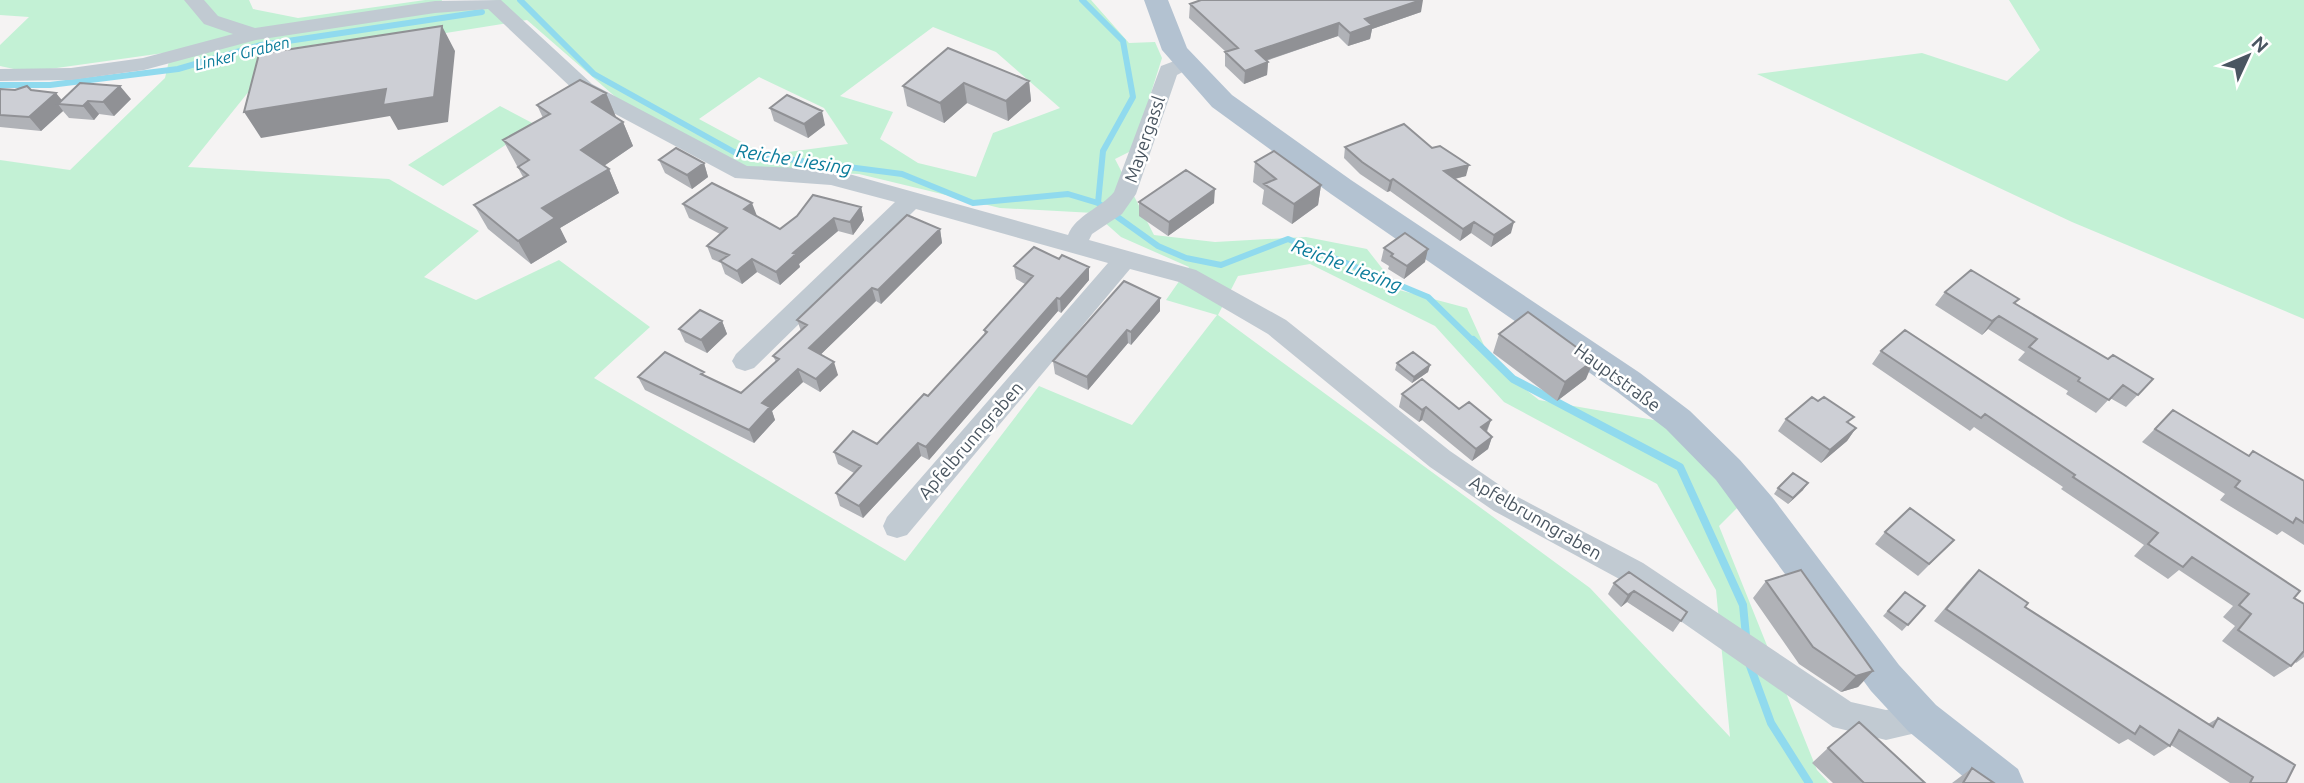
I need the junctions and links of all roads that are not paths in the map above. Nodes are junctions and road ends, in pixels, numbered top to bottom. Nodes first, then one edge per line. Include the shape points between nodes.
1 (194, 0) edge
2 (1156, 0) edge
3 (254, 34) junction
4 (1185, 62) junction
5 (0, 75) edge
6 (911, 200) junction
7 (1075, 246) junction
8 (1125, 259) junction
9 (746, 361) dead end
10 (897, 526) dead end
11 (1922, 718) junction
12 (2003, 783) edge

1 - 3 street via 211,20
2 - 4 main road, Hauptstraße via 1169,38
3 - 5 street via 144,64 71,74
3 - 6 street, Apfelbrunngraben via 493,3 584,89 734,169 831,177
4 - 7 street, Mayergassl via 1168,71 1125,194 1114,208 1082,229
4 - 11 main road, Hauptstraße via 1222,101 1266,134 1678,420 1728,470 1854,639
6 - 7 street, Apfelbrunngraben
6 - 9 street
7 - 8 street, Apfelbrunngraben
8 - 10 street, Apfelbrunngraben
8 - 11 street, Apfelbrunngraben via 1187,276 1277,327 1461,474 1504,503 1633,572 1843,716 1886,725
11 - 12 main road, Hauptstraße

